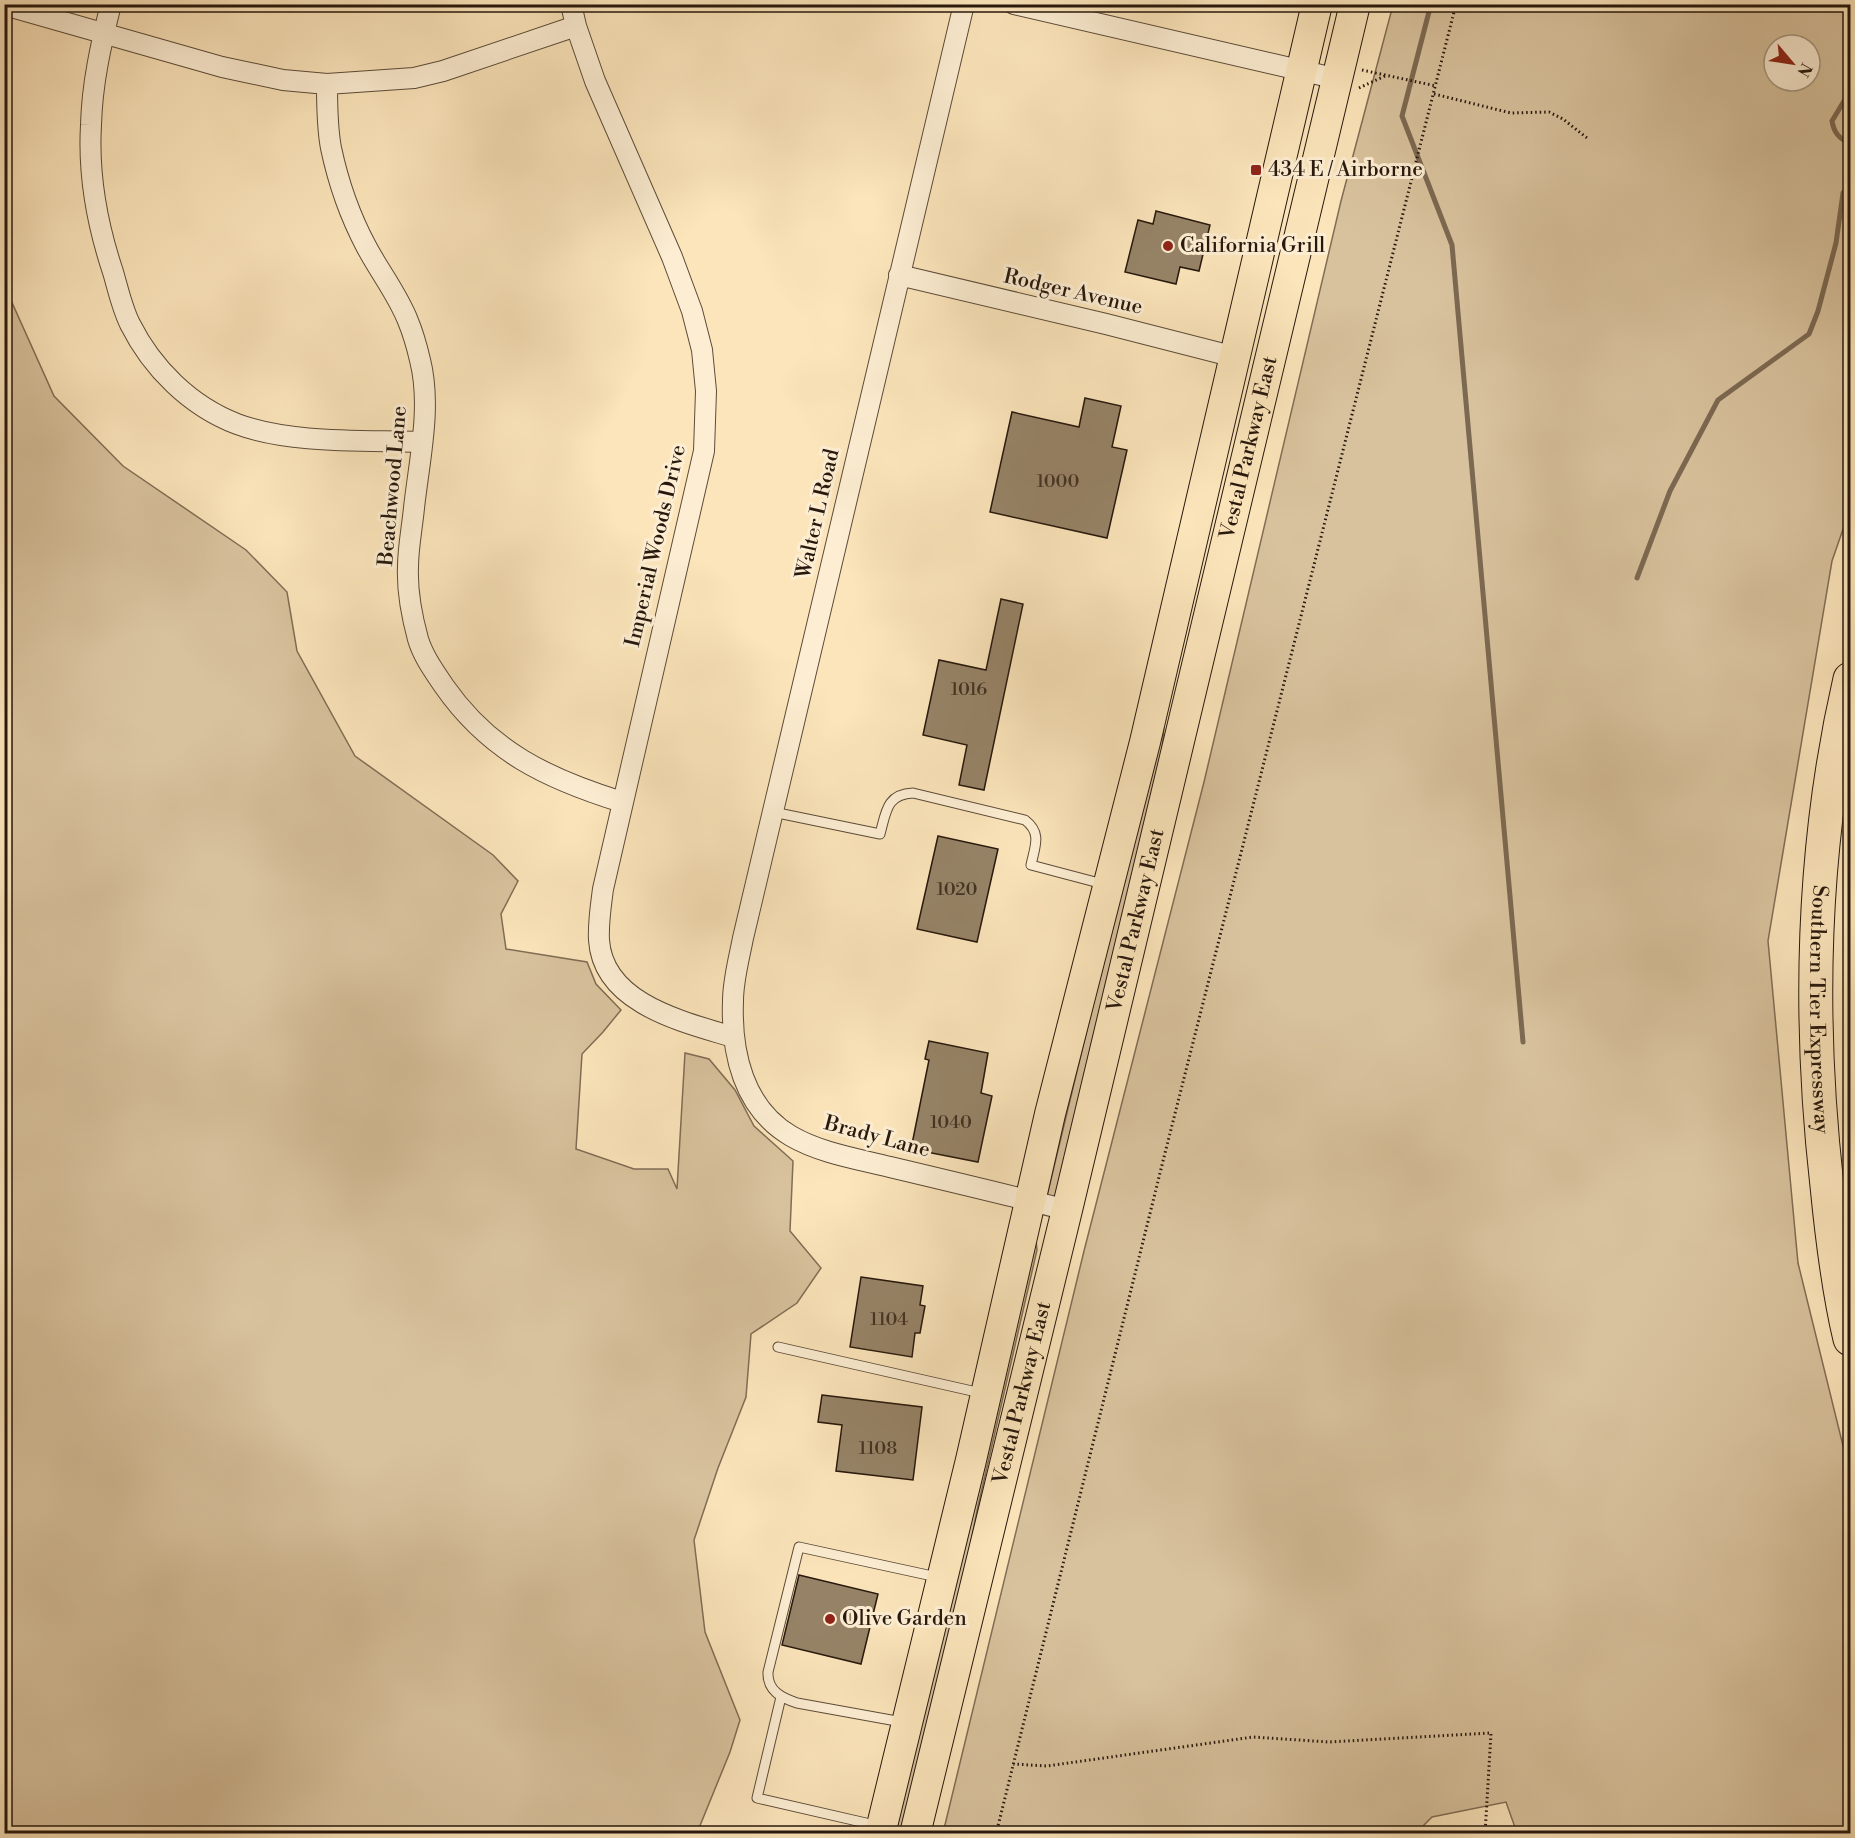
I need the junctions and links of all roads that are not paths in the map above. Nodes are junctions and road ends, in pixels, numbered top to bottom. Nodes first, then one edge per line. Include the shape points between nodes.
1 (111, 4) edge
2 (571, 4) edge
3 (964, 4) edge
4 (1014, 4) edge
5 (1317, 4) edge
6 (1355, 4) edge
7 (4, 5) edge
8 (576, 26) junction
9 (103, 34) junction
10 (1301, 70) junction
11 (1349, 79) junction
12 (327, 84) junction
13 (899, 275) junction
14 (1235, 357) junction
15 (422, 442) junction
16 (1851, 679) edge
17 (622, 802) junction
18 (773, 812) junction
19 (1109, 885) junction
20 (733, 1037) junction
21 (1030, 1201) junction
22 (1067, 1210) junction
23 (1851, 1339) edge
24 (778, 1347) dead end
25 (986, 1395) junction
26 (942, 1578) junction
27 (781, 1698) junction
28 (907, 1723) junction
29 (881, 1830) edge
30 (915, 1833) edge

1 - 9 street
2 - 8 street, Imperial Woods Drive
3 - 13 street, Walter L Road
4 - 10 street
5 - 10 main road, Vestal Parkway East
6 - 11 main road, Vestal Parkway East
7 - 9 street
8 - 12 street via 414,78
8 - 17 street, Imperial Woods Drive via 692,311 702,350 706,391 704,451
9 - 12 street via 263,76
9 - 15 street via 90,126 91,181 101,237 129,322 161,370 201,405 237,424 317,438
10 - 11 street
10 - 14 main road, Vestal Parkway East
11 - 22 main road, Vestal Parkway East
12 - 15 street, Beachwood Lane via 331,148 352,216 407,319 420,361 424,384
13 - 14 street, Rodger Avenue
13 - 18 street, Walter L Road
14 - 19 main road, Vestal Parkway East
15 - 17 street, Beachwood Lane via 408,568 418,640 430,666 477,726 519,759 573,786
16 - 23 highway, Southern Tier Expressway via 1830,796 1816,964 1819,1117 1836,1263
17 - 20 street, Imperial Woods Drive via 603,888 599,941 604,960 614,978 635,1000 680,1021
18 - 19 lane via 880,834 894,799 913,793 1024,820 1033,826 1037,837 1031,865
18 - 20 street, Walter L Road via 741,948 732,999
19 - 21 main road, Vestal Parkway East
20 - 21 street, Brady Lane via 742,1079 760,1110 792,1137 859,1160
21 - 22 street, Brady Lane
21 - 25 main road, Vestal Parkway East
22 - 30 main road, Vestal Parkway East
24 - 25 lane
25 - 26 main road, Vestal Parkway East
26 - 27 lane via 799,1547 768,1672 768,1680
26 - 28 main road, Vestal Parkway East
27 - 28 lane
27 - 29 lane via 757,1798
28 - 29 main road, Vestal Parkway East

